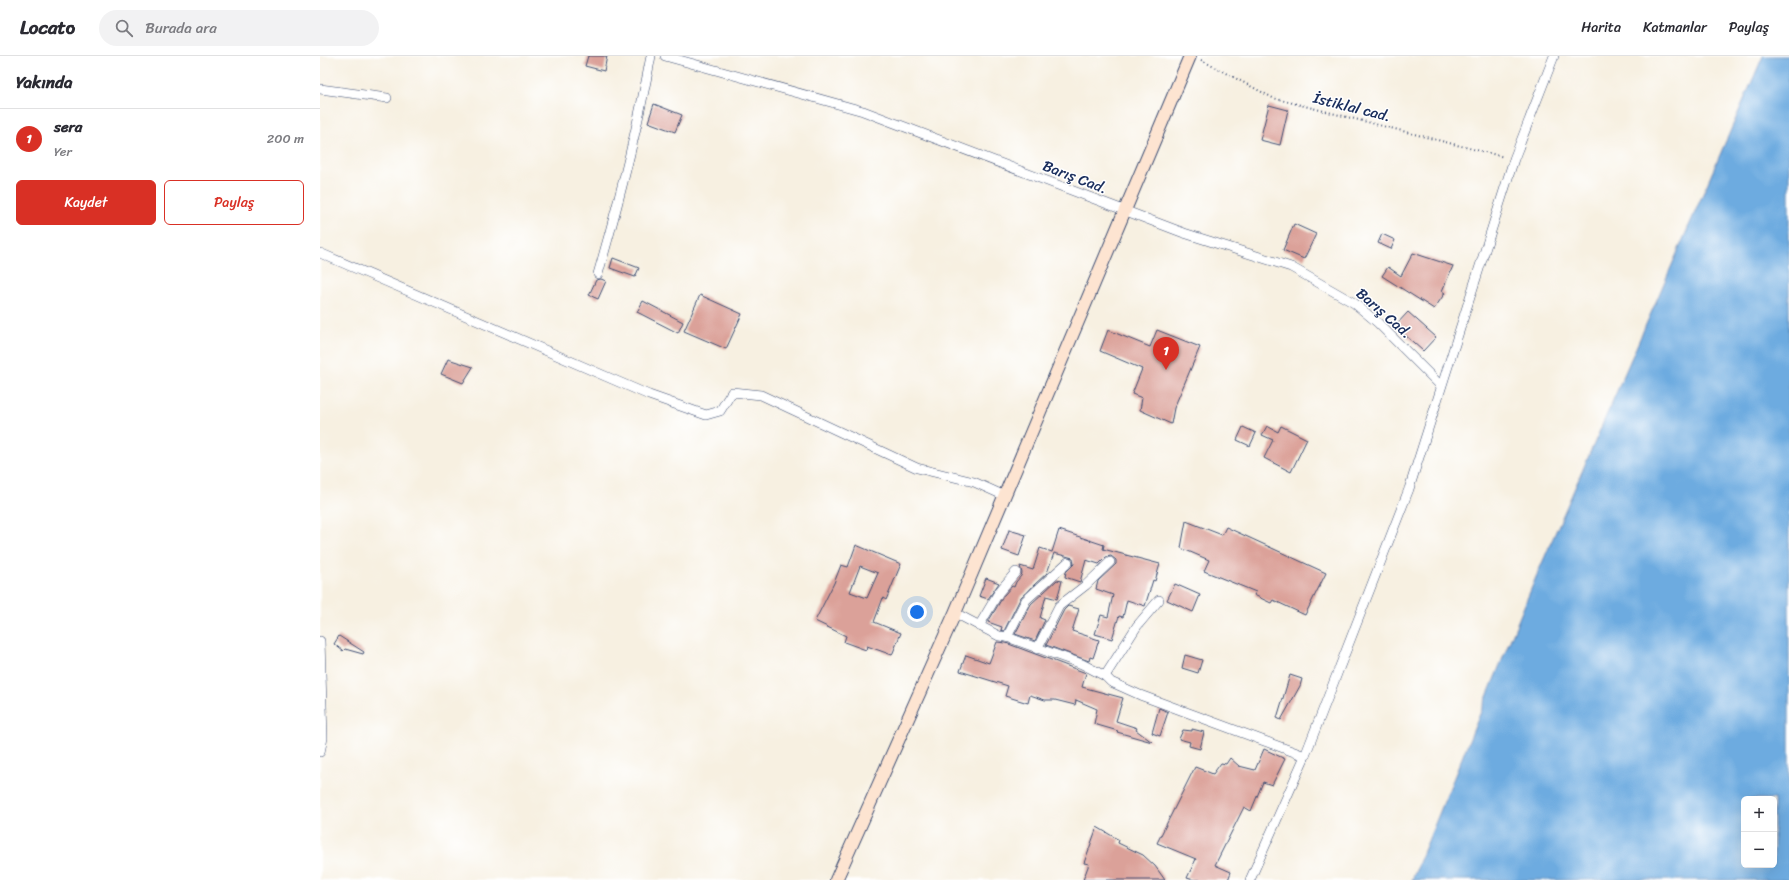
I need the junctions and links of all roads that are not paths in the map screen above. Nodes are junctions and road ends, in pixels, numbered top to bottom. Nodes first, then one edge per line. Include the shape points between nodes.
1 (651, 56) edge
2 (666, 56) edge
3 (1554, 56) edge
4 (1194, 58) edge
5 (320, 89) edge
6 (387, 98) dead end
7 (1125, 211) junction
8 (320, 253) edge
9 (598, 274) dead end
10 (1441, 386) junction
11 (1005, 496) junction
12 (1068, 562) dead end
13 (1110, 562) dead end
14 (1016, 572) dead end
15 (1159, 600) dead end
16 (955, 614) junction
17 (979, 626) junction
18 (1007, 637) junction
19 (320, 641) edge
20 (1037, 649) junction
21 (1105, 676) junction
22 (320, 752) edge
23 (1305, 756) junction
24 (836, 880) edge
25 (1250, 880) edge

1 - 9 street via 639,123
2 - 7 street, Barış Cad. via 863,110
3 - 10 street via 1514,159
4 - 7 main road
5 - 6 street
7 - 10 street, Barış Cad. via 1291,267 1354,302
7 - 11 main road
8 - 11 street via 649,395 699,413 706,415 720,411 732,392 761,396 917,468 974,482
10 - 23 street via 1409,489
11 - 16 main road
12 - 18 street via 1026,600
13 - 20 street via 1059,606
14 - 17 street via 999,592
15 - 21 street via 1137,626
16 - 17 street
16 - 24 main road
17 - 18 street
18 - 20 street
19 - 22 street via 323,738
20 - 21 street via 1082,664
21 - 23 street via 1111,682 1140,695
23 - 25 street

